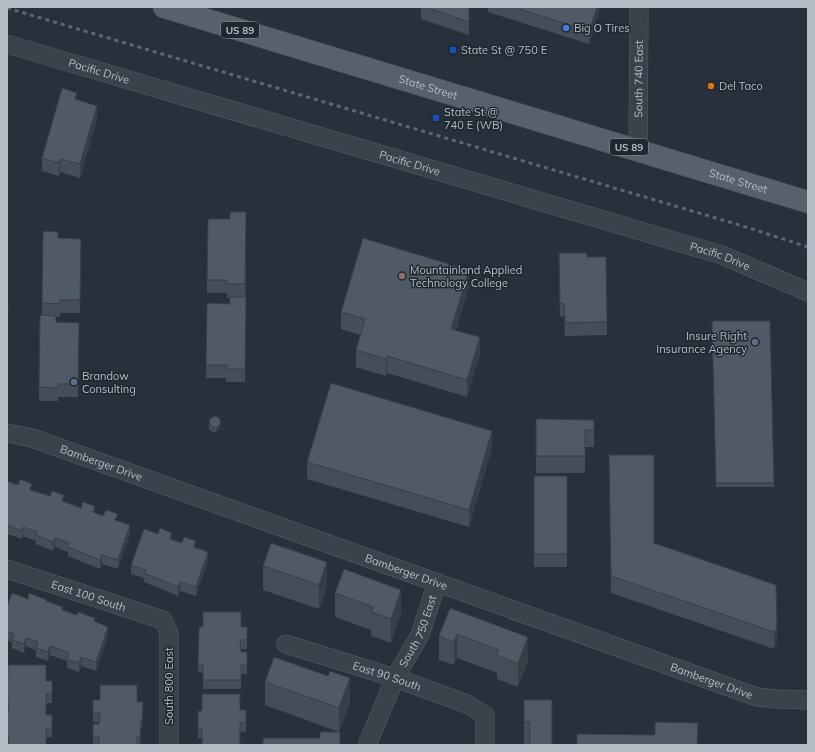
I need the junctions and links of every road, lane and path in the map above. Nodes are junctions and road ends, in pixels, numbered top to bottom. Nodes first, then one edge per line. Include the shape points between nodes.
1 (164, 7) edge
2 (639, 7) edge
3 (7, 44) edge
4 (638, 150) junction
5 (808, 202) edge
6 (808, 292) edge
7 (7, 433) edge
8 (7, 569) edge
9 (437, 582) junction
10 (166, 627) joint
11 (286, 644) dead end
12 (395, 678) junction
13 (808, 700) edge
14 (168, 745) edge
15 (367, 745) edge
16 (485, 745) edge

1 - 4 main road, State Street / US 89
2 - 4 street, South 740 East
3 - 6 street, Pacific Drive via 722,255
4 - 5 main road, State Street / US 89
7 - 9 street, Bamberger Drive via 32,438
8 - 10 street, East 100 South via 163,620
9 - 12 street, South 750 East via 420,635
9 - 13 street, Bamberger Drive via 757,696
10 - 14 street, South 800 East via 169,633
11 - 12 street, East 90 South
12 - 15 street, South 750 East
12 - 16 street, East 90 South via 467,704 485,715

